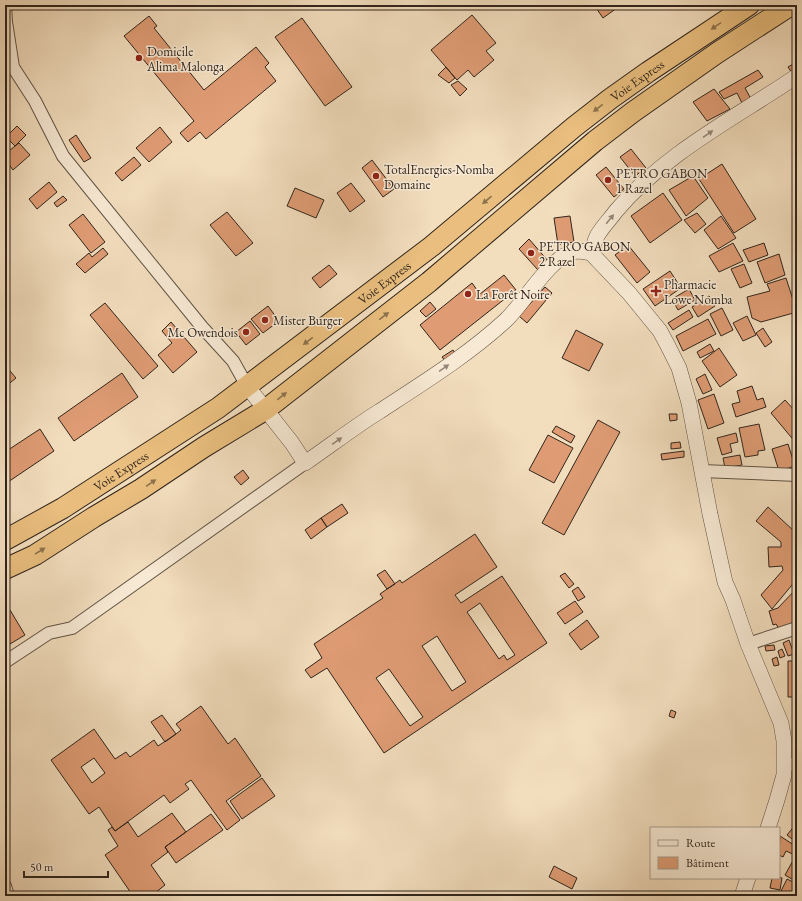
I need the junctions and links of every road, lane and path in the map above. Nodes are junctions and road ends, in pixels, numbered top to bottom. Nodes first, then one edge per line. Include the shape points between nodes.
1 (5, 5) edge
2 (749, 5) edge
3 (791, 5) edge
4 (9, 67) edge
5 (797, 76) edge
6 (591, 253) junction
7 (247, 386) junction
8 (265, 410) junction
9 (305, 463) junction
10 (702, 471) junction
11 (797, 475) edge
12 (5, 540) edge
13 (5, 569) edge
14 (797, 628) edge
15 (748, 644) junction
16 (5, 662) edge
17 (791, 764) edge
18 (768, 827) edge
19 (748, 879) edge
20 (5, 886) edge
21 (8, 896) edge
22 (742, 896) edge

1 - 4 street
2 -> 7 highway, Voie Express via 610,99 432,246
8 -> 3 highway via 429,282 595,141 716,54
4 - 7 street via 35,102 63,156 233,362
6 -> 5 street via 599,233 634,192 657,170
9 -> 6 street via 474,348 507,319 557,260 575,251
6 - 10 street via 644,311 668,346 679,368 689,403
7 - 8 street
7 - 12 highway, Voie Express via 114,476
8 - 9 street
13 -> 8 highway via 35,555
9 - 16 street via 72,628 48,634
10 - 11 street
10 - 15 street via 725,582
14 - 15 street
15 - 17 street via 773,700
17 - 18 street
19 - 22 street
20 - 21 street

